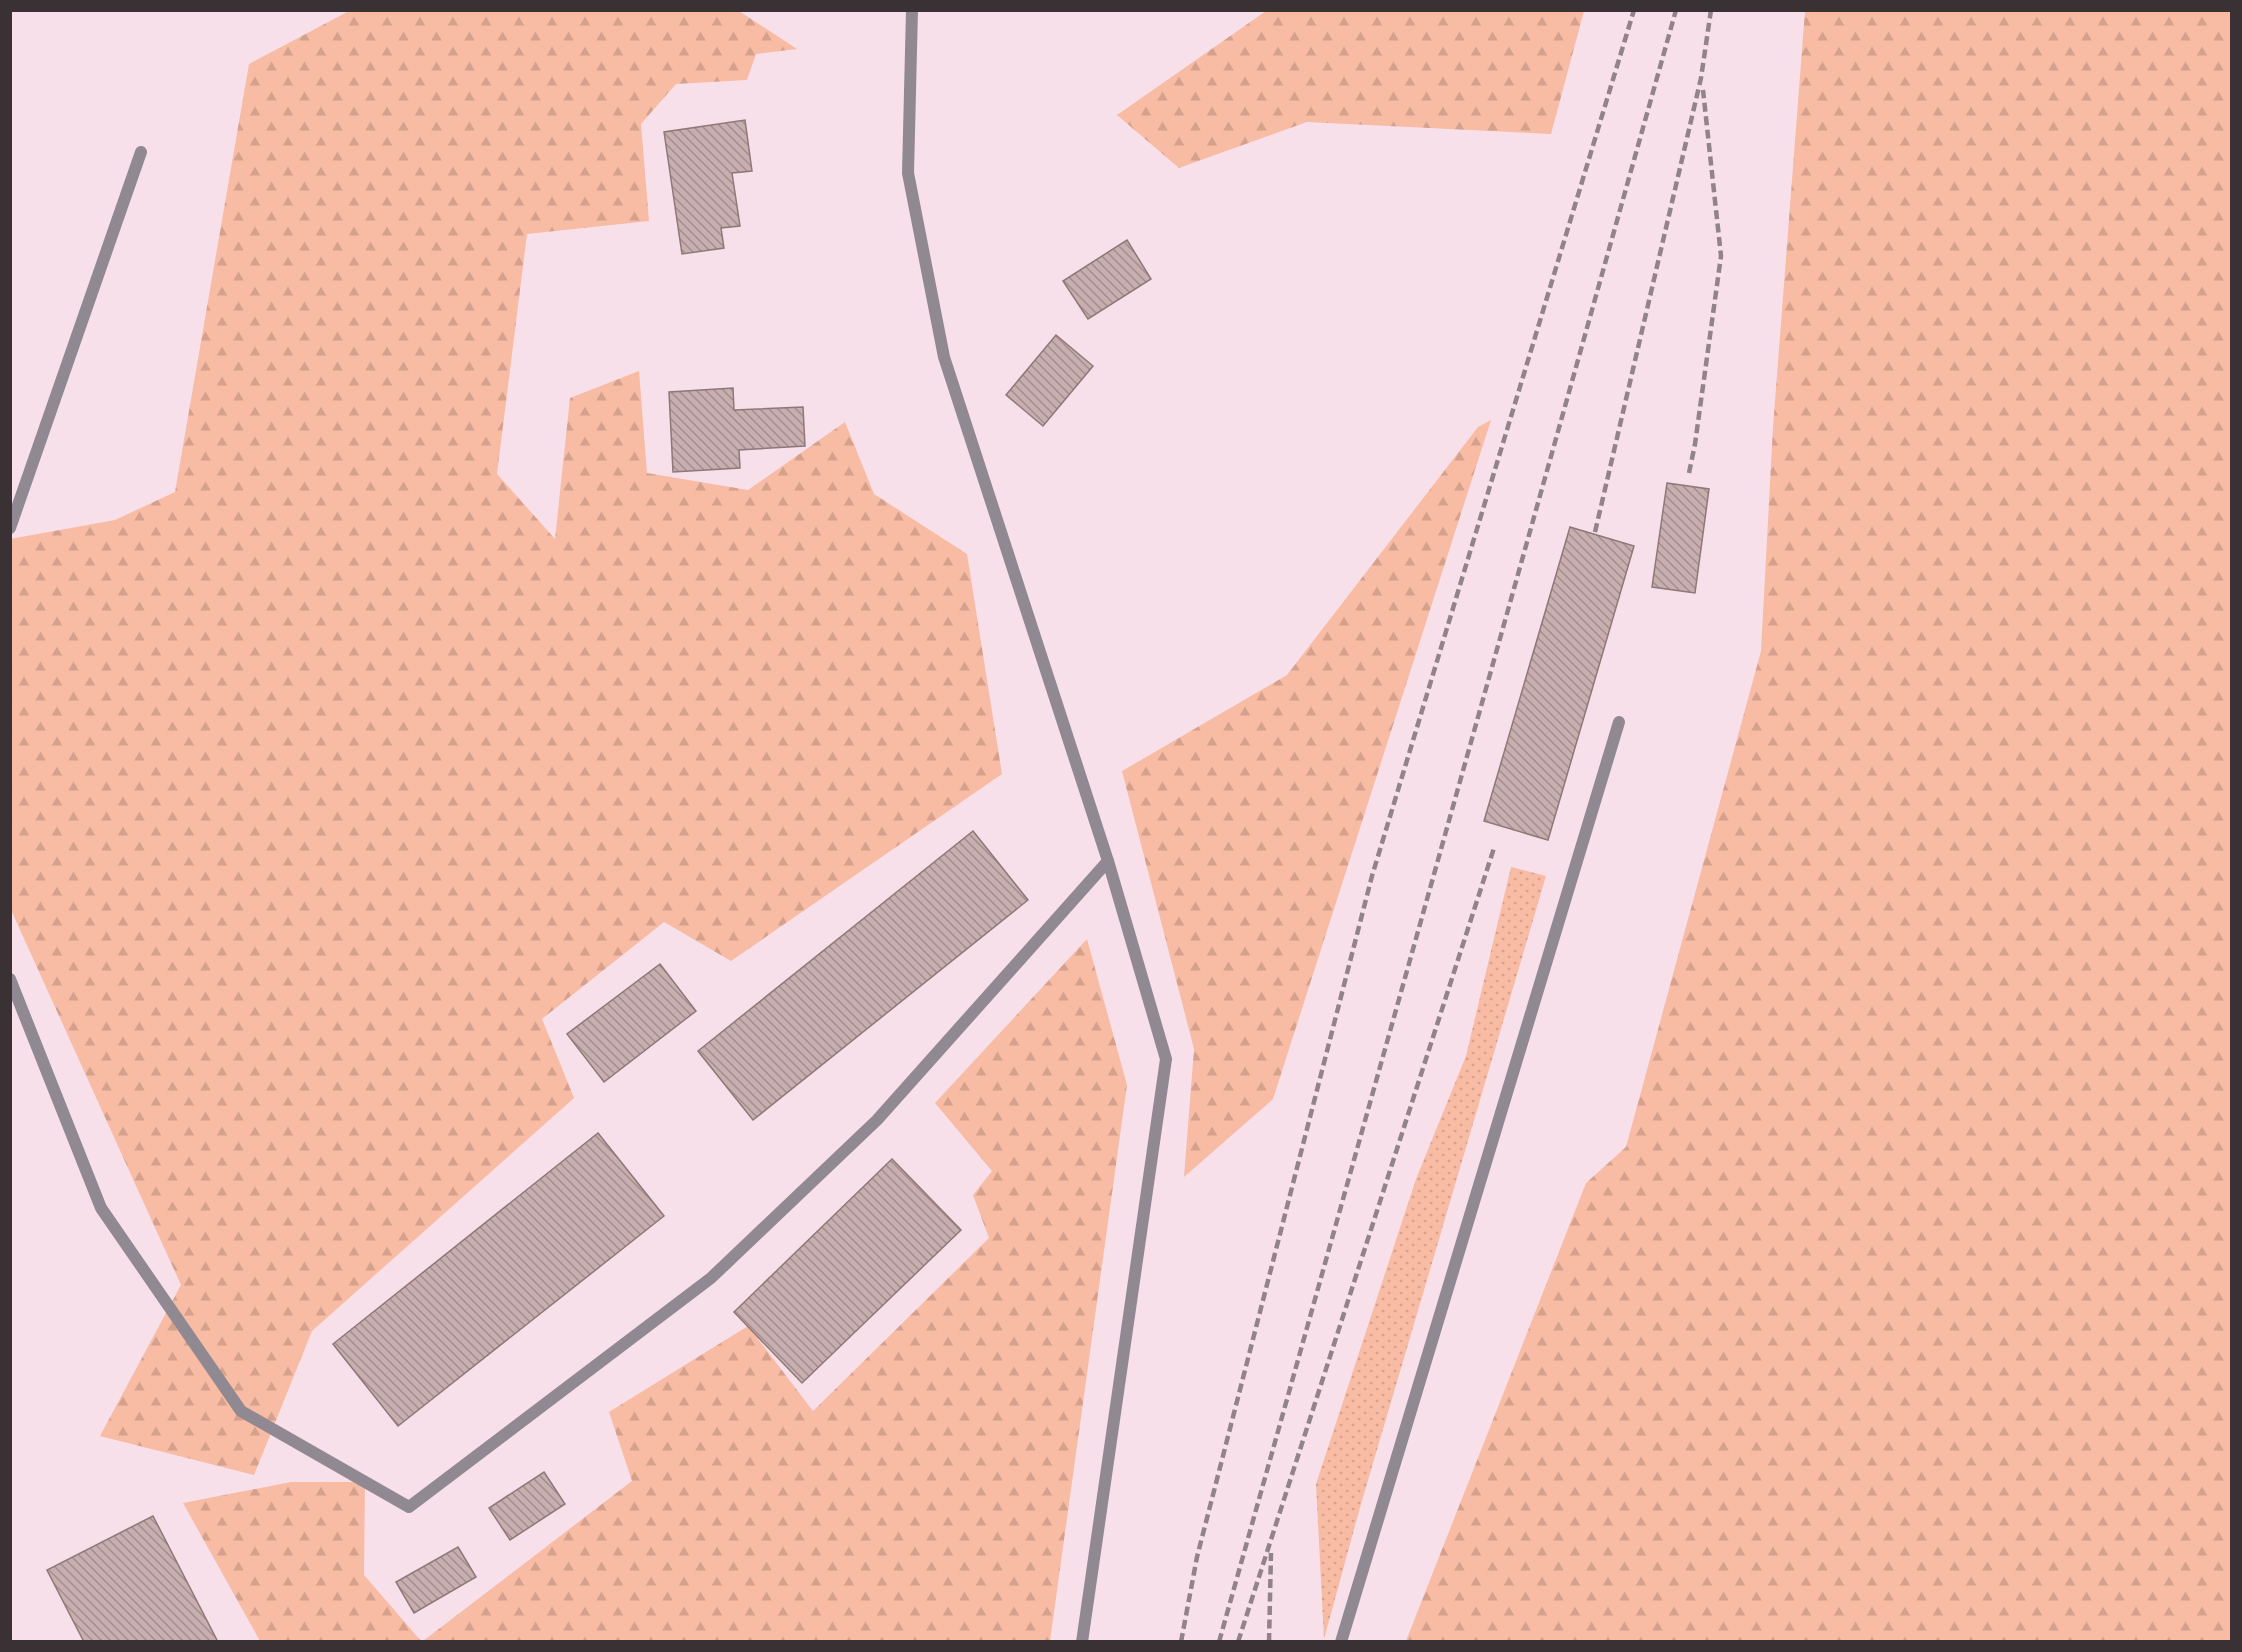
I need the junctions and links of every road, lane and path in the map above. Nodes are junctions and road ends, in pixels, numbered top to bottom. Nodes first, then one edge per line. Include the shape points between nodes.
1 (912, 11) edge
2 (141, 152) dead end
3 (10, 528) edge
4 (1619, 722) dead end
5 (1108, 861) junction
6 (10, 980) edge
7 (1082, 1641) edge
8 (1341, 1641) edge

1 - 5 lane via 908,173 944,357
2 - 3 lane
4 - 8 lane
5 - 6 lane via 877,1120 711,1278 410,1507 241,1411 100,1208
5 - 7 lane via 1166,1059

